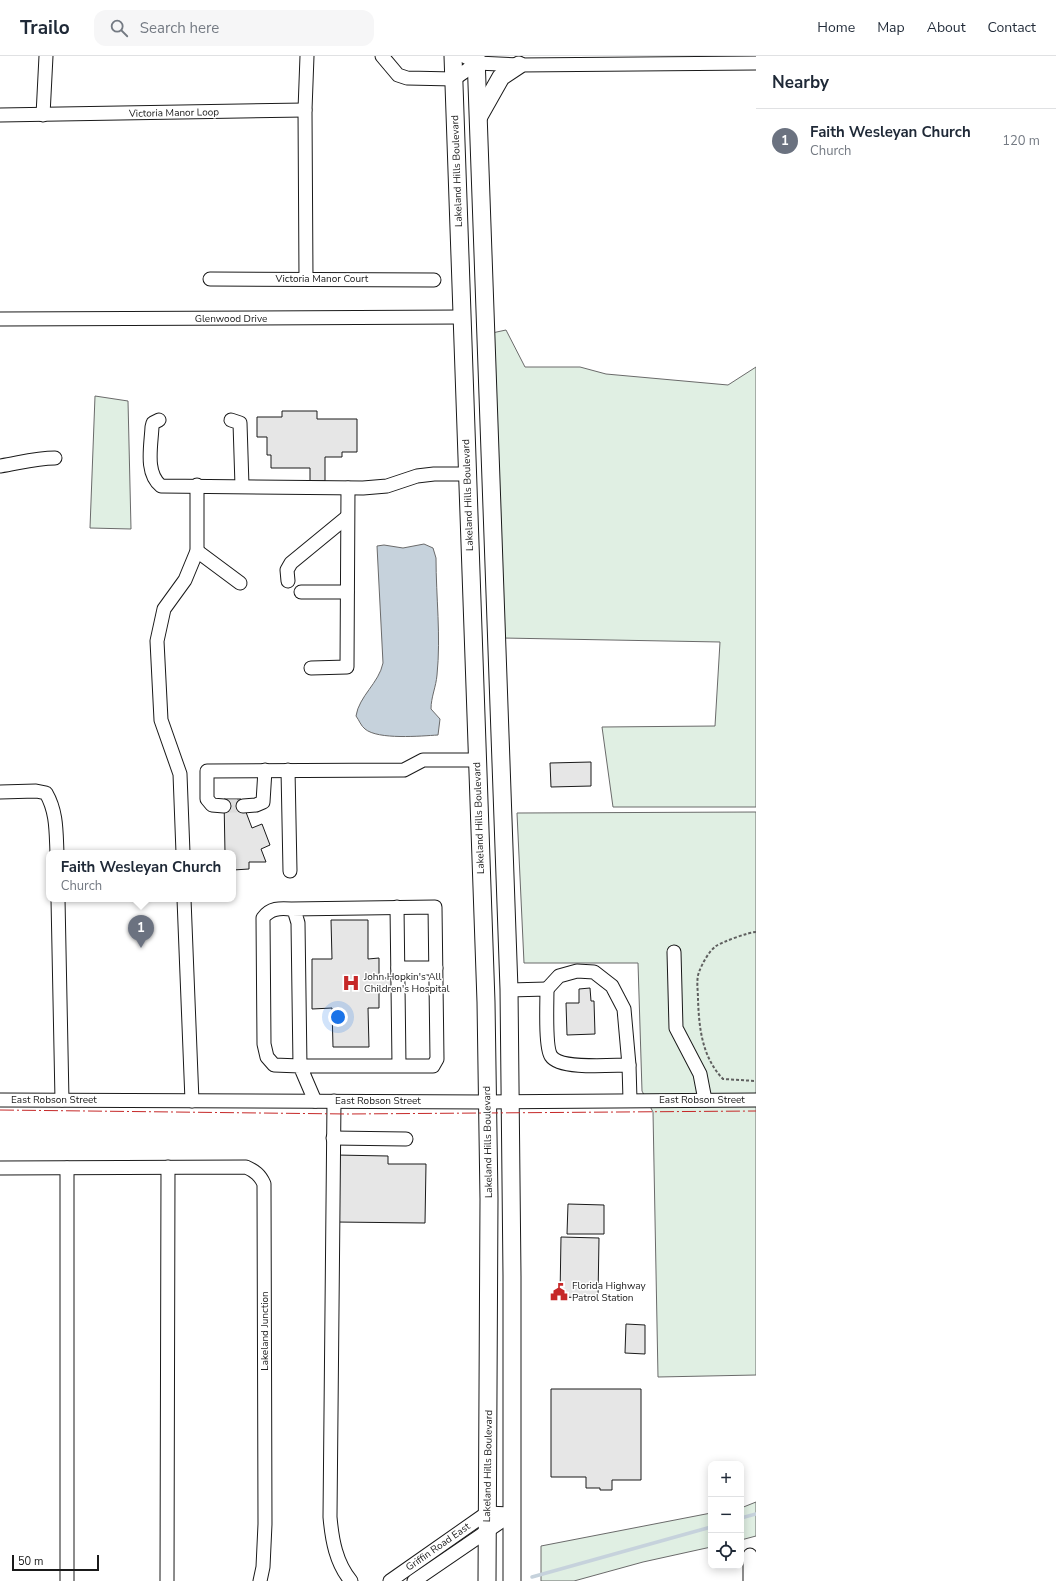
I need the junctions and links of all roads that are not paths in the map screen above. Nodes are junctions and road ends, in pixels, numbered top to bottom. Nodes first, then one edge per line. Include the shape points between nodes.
1 (46, 56) edge
2 (307, 56) edge
3 (382, 56) edge
4 (453, 56) edge
5 (472, 58) edge
6 (712, 59) edge
7 (727, 60) edge
8 (756, 63) edge
9 (519, 65) junction
10 (454, 79) junction
11 (305, 110) junction
12 (0, 115) edge
13 (43, 115) junction
14 (479, 116) junction
15 (210, 279) dead end
16 (306, 279) junction
17 (434, 280) dead end
18 (462, 317) junction
19 (0, 319) edge
20 (159, 420) dead end
21 (231, 420) dead end
22 (55, 458) dead end
23 (0, 466) edge
24 (468, 474) junction
25 (197, 485) junction
26 (242, 486) junction
27 (348, 488) junction
28 (347, 517) junction
29 (197, 551) junction
30 (288, 581) dead end
31 (240, 583) dead end
32 (301, 592) dead end
33 (347, 592) junction
34 (311, 668) dead end
35 (498, 674) junction
36 (478, 760) junction
37 (265, 770) junction
38 (288, 770) junction
39 (0, 792) edge
40 (224, 806) tunnel mouth
41 (243, 806) tunnel mouth
42 (57, 850) edge
43 (183, 850) edge
44 (290, 871) dead end
45 (58, 902) edge
46 (184, 902) edge
47 (397, 908) junction
48 (291, 909) junction
49 (674, 952) dead end
50 (398, 968) junction
51 (436, 968) junction
52 (547, 989) junction
53 (509, 990) junction
54 (399, 1065) junction
55 (629, 1065) junction
56 (300, 1066) junction
57 (0, 1100) edge
58 (62, 1100) junction
59 (630, 1100) junction
60 (705, 1100) junction
61 (756, 1100) edge
62 (192, 1101) junction
63 (315, 1101) junction
64 (334, 1101) junction
65 (488, 1102) junction
66 (511, 1102) junction
67 (333, 1138) junction
68 (406, 1139) dead end
69 (168, 1167) junction
70 (0, 1168) edge
71 (67, 1168) junction
72 (487, 1513) junction
73 (512, 1514) junction
74 (487, 1531) junction
75 (749, 1555) edge
76 (66, 1581) edge
77 (167, 1581) edge
78 (260, 1581) edge
79 (351, 1581) edge
80 (390, 1581) edge
81 (414, 1581) edge
82 (487, 1581) edge
83 (512, 1581) edge
84 (750, 1581) edge

1 - 13 street
2 - 11 street
3 - 10 street via 393,70 403,77
4 - 10 main road, Lakeland Hills Boulevard
5 - 9 street
5 - 10 street
5 - 14 main road
6 - 7 street
6 - 9 street
7 - 8 street
9 - 14 main road via 501,78
10 - 18 main road, Lakeland Hills Boulevard
11 - 13 street, Victoria Manor Loop
11 - 16 street
12 - 13 street, Victoria Manor Loop
14 - 35 main road
15 - 16 street, Victoria Manor Court
16 - 17 street, Victoria Manor Court
18 - 19 street, Glenwood Drive
18 - 24 main road, Lakeland Hills Boulevard
20 - 25 street via 153,423 152,427 150,472 154,481 161,486
21 - 26 street via 240,423
22 - 23 street via 36,458
24 - 27 street via 434,474 417,476 387,486
24 - 35 main road via 479,485 483,505 487,639
24 - 36 main road, Lakeland Hills Boulevard
25 - 26 street
25 - 29 street
26 - 27 street
27 - 28 street
28 - 30 street via 291,563 287,570
28 - 33 street
29 - 31 street
29 - 43 street via 184,580 164,609 158,641 161,720 180,774
32 - 33 street
33 - 34 street via 347,667
35 - 53 main road
36 - 38 street via 423,760 404,770
36 - 65 main road, Lakeland Hills Boulevard
37 - 38 street
37 - 40 street via 207,771 207,799 212,805
37 - 41 street via 263,802
38 - 44 street
39 - 42 street via 46,793 56,817
45 - 58 street
46 - 62 street
47 - 48 street
47 - 50 street
47 - 51 street via 435,907
48 - 56 street via 298,924
48 - 56 street via 272,910 263,918 264,1044 266,1057 274,1065
49 - 60 street via 676,1028 700,1074
50 - 51 street
50 - 54 street
51 - 54 street via 436,1059 433,1066
52 - 53 street
52 - 55 street via 548,1046 551,1057 568,1065
52 - 55 street via 559,976 577,971 594,972 612,986 624,1009
53 - 66 main road
54 - 56 street
55 - 59 street
56 - 63 street
57 - 58 street, East Robson Street
58 - 62 street, East Robson Street
59 - 60 street, East Robson Street
59 - 66 street, East Robson Street
60 - 61 street, East Robson Street
62 - 63 street, East Robson Street
63 - 64 street, East Robson Street
64 - 65 street, East Robson Street
64 - 67 street
65 - 66 street, East Robson Street
65 - 72 main road, Lakeland Hills Boulevard
66 - 73 main road
67 - 68 street
67 - 79 street via 330,1517 334,1549 343,1572
69 - 71 street, Lakeland Junction
69 - 77 street
69 - 78 street, Lakeland Junction via 246,1167 261,1177 264,1184 265,1524 264,1567
70 - 71 street, Lakeland Junction
71 - 76 street
72 - 73 street
72 - 74 main road, Lakeland Hills Boulevard
72 - 80 street, Griffin Road East
73 - 74 street, Griffin Road East
73 - 83 main road
74 - 81 street, Griffin Road East
74 - 82 main road, Lakeland Hills Boulevard
75 - 84 street

